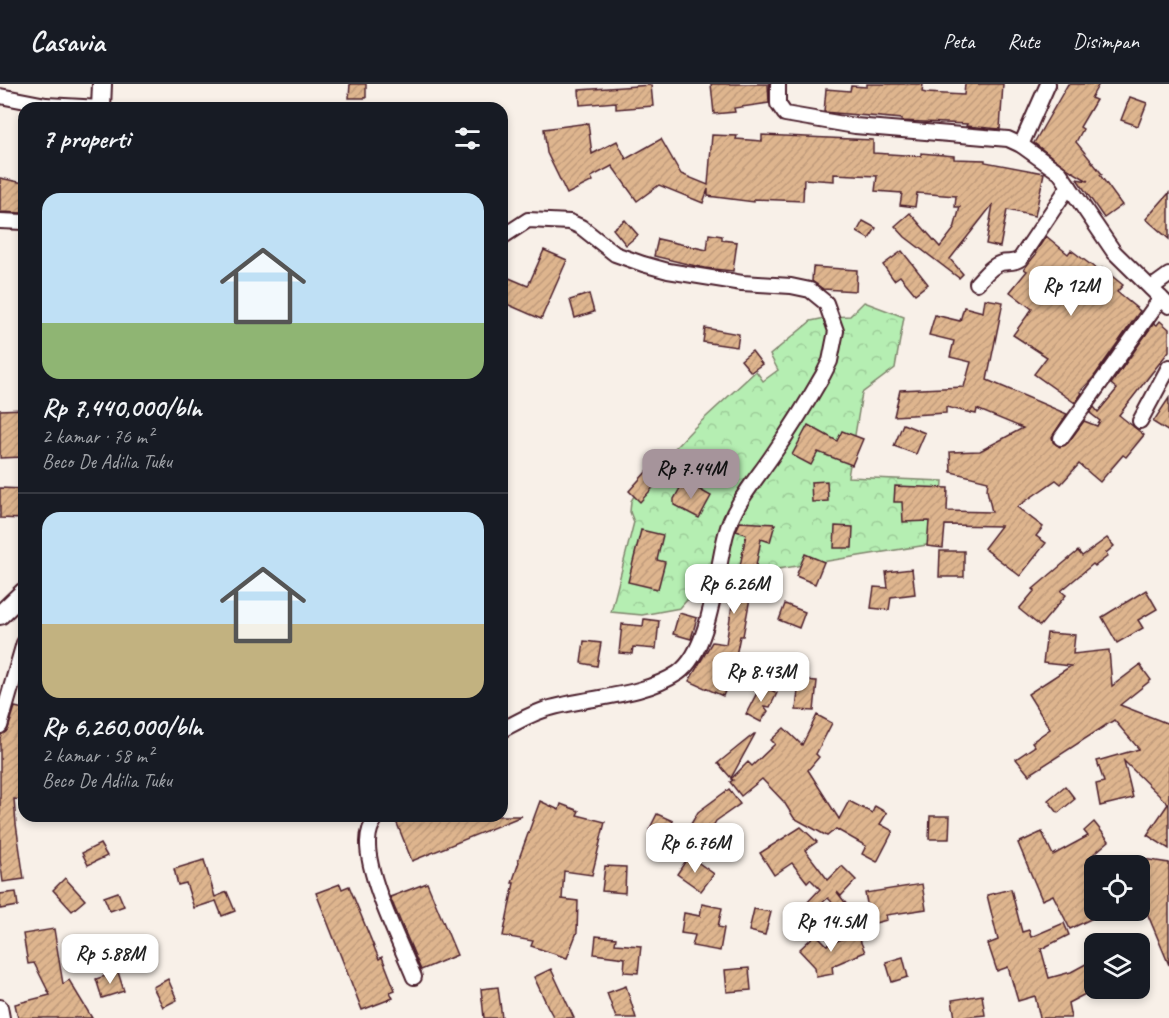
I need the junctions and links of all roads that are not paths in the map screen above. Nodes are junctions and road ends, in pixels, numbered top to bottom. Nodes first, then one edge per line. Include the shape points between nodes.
1 (102, 84) edge
2 (778, 84) edge
3 (1047, 84) edge
4 (0, 96) edge
5 (31, 102) edge
6 (101, 102) edge
7 (1022, 145) junction
8 (1069, 186) junction
9 (0, 220) edge
10 (18, 222) edge
11 (508, 233) edge
12 (1169, 274) edge
13 (977, 283) dead end
14 (1160, 297) edge
15 (1169, 367) edge
16 (1140, 421) dead end
17 (1061, 438) dead end
18 (18, 598) edge
19 (0, 615) edge
20 (18, 664) edge
21 (0, 726) edge
22 (508, 727) edge
23 (374, 822) edge
24 (414, 977) dead end
25 (0, 1006) edge
26 (2, 1018) edge

1 - 6 main road
2 - 7 street via 778,104 785,114 855,126 1008,139
3 - 7 street
4 - 5 street
7 - 8 street via 1060,173
8 - 13 street via 1020,259 993,267
8 - 14 street via 1114,252
9 - 10 street
11 - 22 street via 528,220 570,222 615,254 668,271 742,283 800,287 826,303 837,331 823,375 735,513 727,532 706,627 687,665 677,674 641,689 546,709
12 - 14 street
14 - 17 street
15 - 16 street
18 - 19 main road
20 - 21 street
23 - 24 street via 368,840 369,858
25 - 26 street

